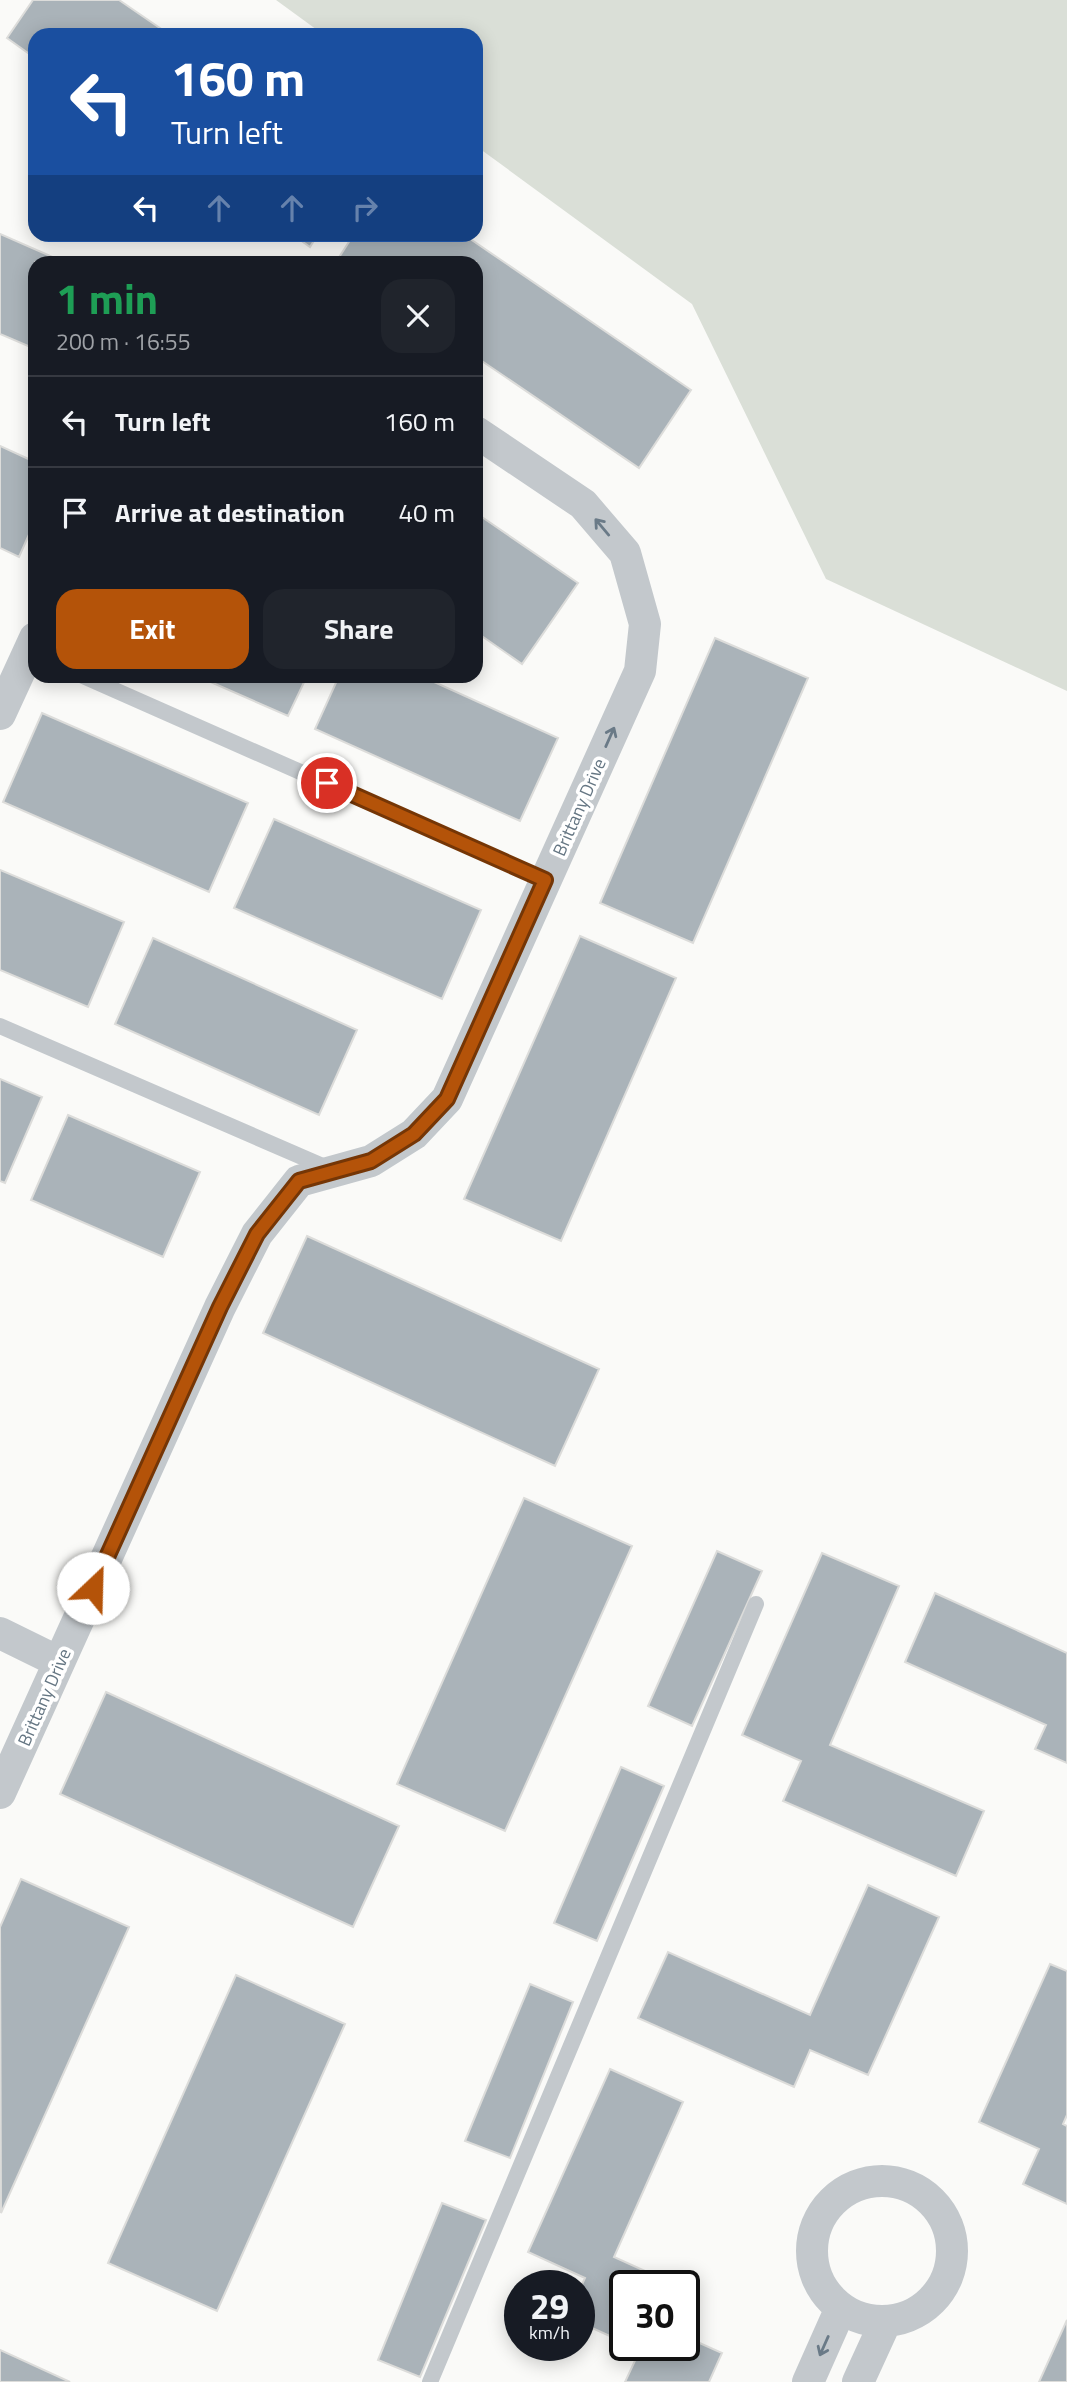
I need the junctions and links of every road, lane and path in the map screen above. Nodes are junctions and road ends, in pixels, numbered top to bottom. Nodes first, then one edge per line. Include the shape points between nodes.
1 (483, 437) edge
2 (28, 658) edge
3 (99, 683) edge
4 (0, 715) edge
5 (545, 880) junction
6 (0, 1026) edge
7 (335, 1171) junction
8 (756, 1604) dead end
9 (0, 1633) edge
10 (59, 1662) junction
11 (0, 1793) edge
12 (840, 2309) junction
13 (885, 2323) junction
14 (430, 2382) edge
15 (808, 2382) edge
16 (858, 2382) edge

5 -> 1 street, Brittany Drive via 640,671 645,624 625,553 583,504
2 - 4 street
3 - 5 lane
5 - 7 street, Brittany Drive via 447,1099 414,1134 371,1161
6 - 7 lane
7 - 10 street, Brittany Drive via 299,1181 257,1234
8 - 14 lane
9 - 10 street
10 - 11 street, Brittany Drive
12 - 13 street
12 - 13 street via 823,2292 813,2269 811,2245 818,2221 832,2200 853,2186 877,2180 902,2183 922,2192 938,2207 949,2227 951,2270 926,2307
12 -> 15 street
13 - 16 street

